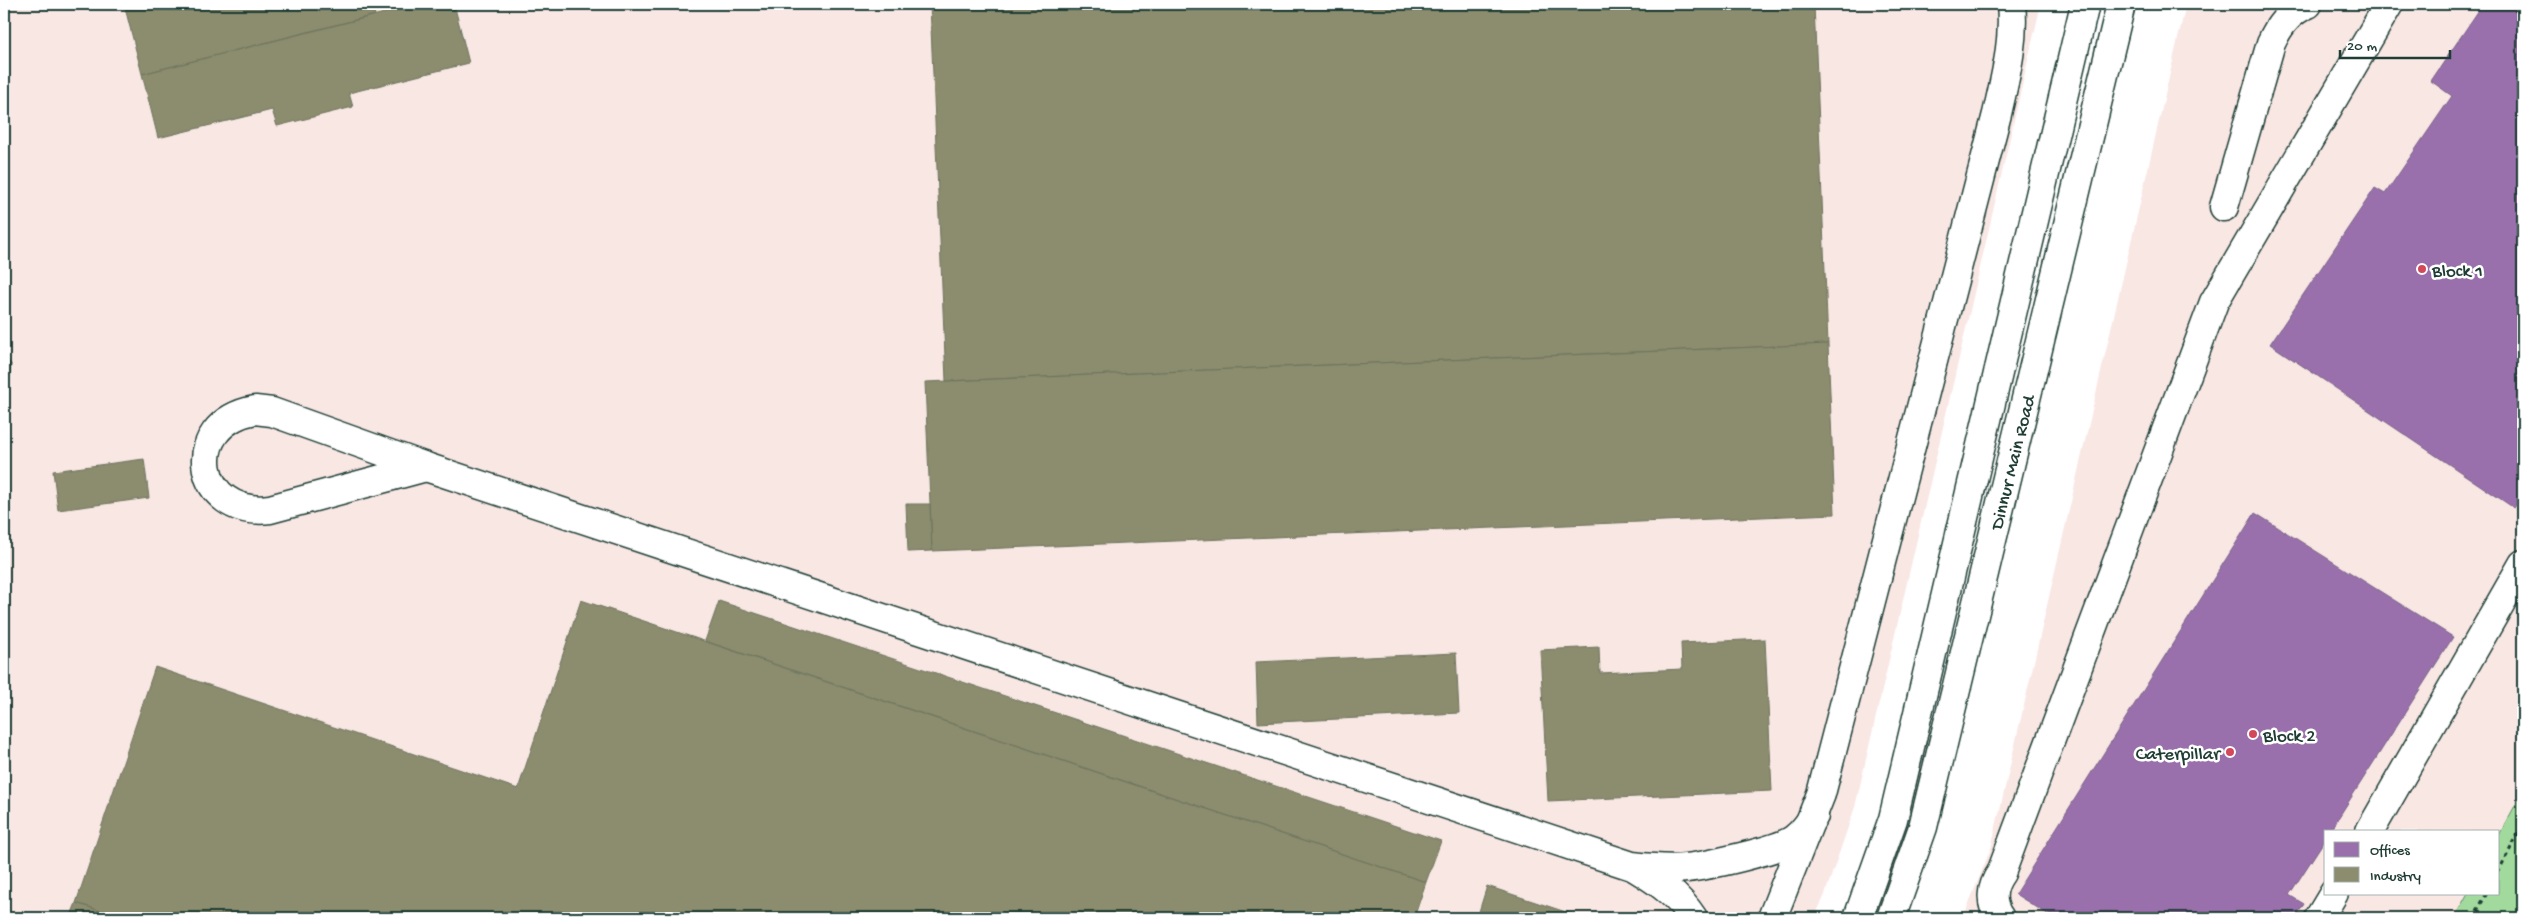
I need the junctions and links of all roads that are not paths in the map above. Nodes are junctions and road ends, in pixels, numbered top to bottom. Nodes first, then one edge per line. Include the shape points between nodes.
1 (2011, 4) edge
2 (2085, 4) edge
3 (2121, 4) edge
4 (2308, 4) edge
5 (2389, 4) edge
6 (2224, 207) dead end
7 (426, 467) junction
8 (2523, 564) edge
9 (1814, 816) junction
10 (2371, 830) edge
11 (1632, 866) junction
12 (2333, 894) edge
13 (1694, 918) edge
14 (1772, 918) edge
15 (1858, 918) edge
16 (1891, 918) edge
17 (2000, 918) edge
18 (2319, 918) edge

1 - 9 street via 2013,20 2008,64 1997,114
2 - 15 street, Dinnur Main Road via 1894,819
3 - 16 street, Dinnur Main Road via 1923,827
4 - 6 street via 2283,21 2271,43
5 - 17 street via 2214,302 1995,882 1993,903
7 - 7 street via 272,412 255,410 238,413 222,422 206,452 207,470 213,486 224,499 239,508 255,511
7 - 11 street
8 - 10 street
9 - 11 street via 1804,831 1777,848 1687,868
9 - 14 street
11 - 13 street via 1666,886
12 - 18 street

